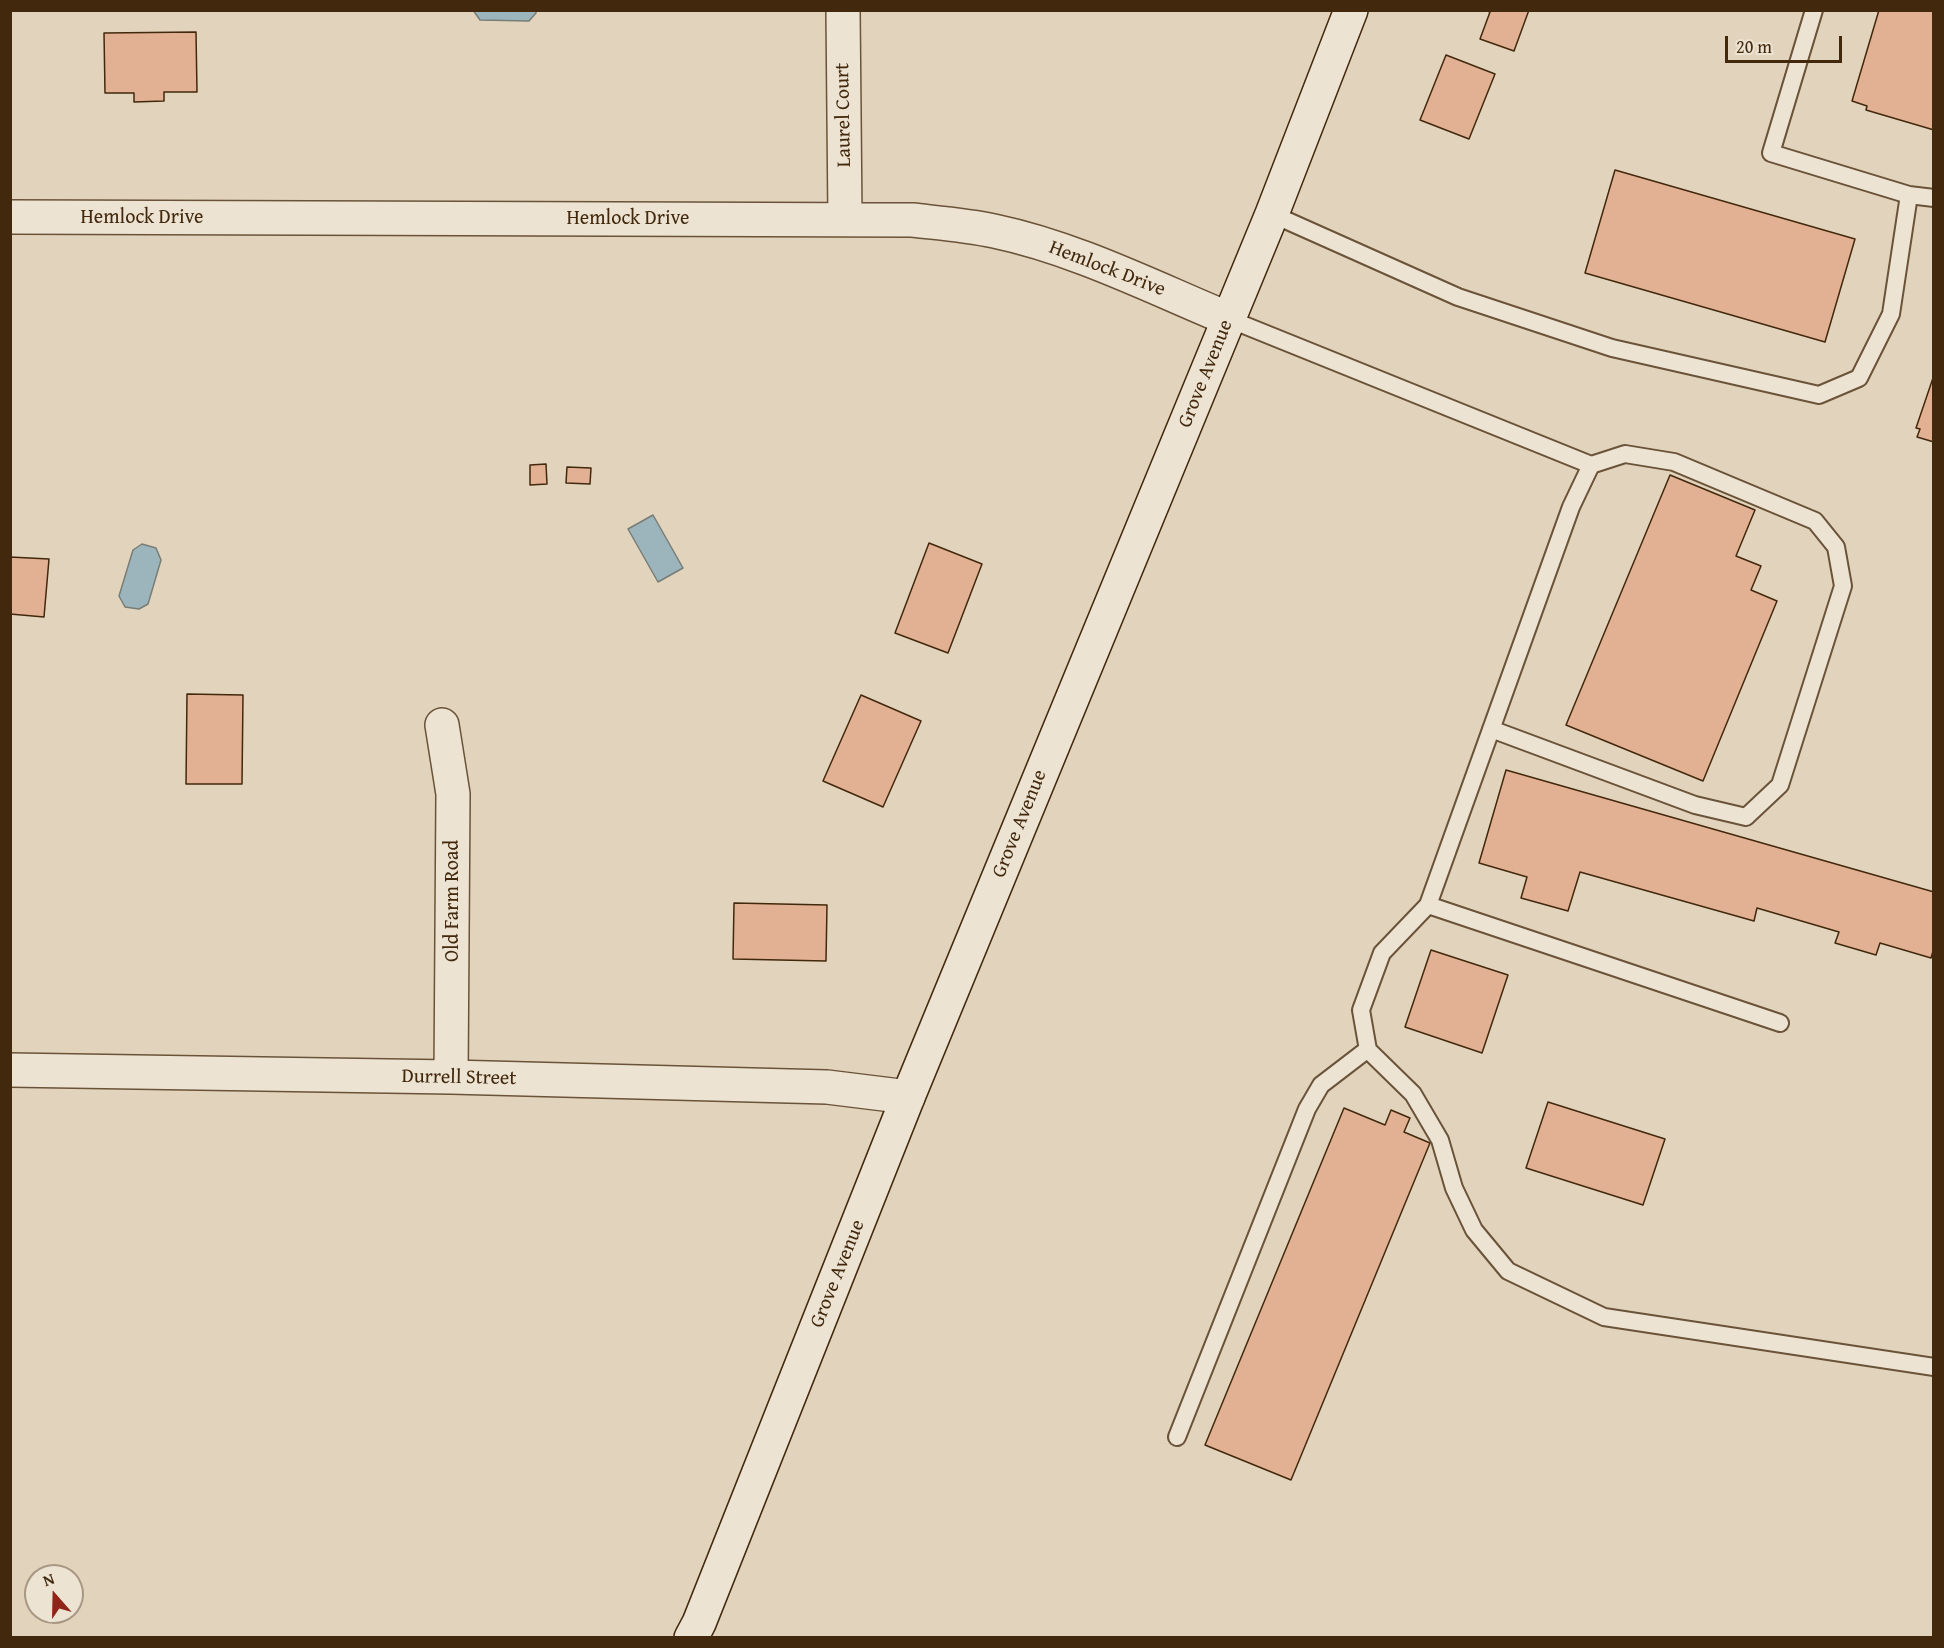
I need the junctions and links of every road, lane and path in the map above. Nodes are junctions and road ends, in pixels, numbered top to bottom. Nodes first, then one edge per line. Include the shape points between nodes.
1 (843, 10) edge
2 (1351, 10) edge
3 (1814, 10) edge
4 (1909, 195) junction
5 (1934, 198) edge
6 (1272, 214) junction
7 (10, 217) edge
8 (845, 220) junction
9 (1229, 318) junction
10 (1591, 465) junction
11 (442, 726) dead end
12 (1491, 729) junction
13 (1428, 905) junction
14 (1780, 1023) dead end
15 (1368, 1049) junction
16 (10, 1070) edge
17 (451, 1077) junction
18 (908, 1097) junction
19 (1934, 1367) edge
20 (1177, 1437) dead end
21 (692, 1638) edge

1 - 8 street, Laurel Court
2 - 6 street, Grove Avenue
3 - 4 lane via 1771,153
4 - 5 lane
4 - 6 lane via 1891,314 1859,378 1819,395 1612,348 1458,297
6 - 9 street, Grove Avenue
7 - 8 street, Hemlock Drive
8 - 9 street, Hemlock Drive via 912,220 994,231 1044,244
9 - 10 lane
9 - 18 street, Grove Avenue
10 - 12 lane via 1571,507
10 - 12 lane via 1625,454 1674,462 1815,521 1836,547 1843,586 1780,786 1746,817 1695,805
11 - 17 street, Old Farm Road via 453,794
12 - 13 lane
13 - 14 lane
13 - 15 lane via 1382,953 1361,1010
15 - 19 lane via 1413,1094 1440,1140 1454,1188 1474,1230 1508,1271 1604,1317
15 - 20 lane via 1321,1085 1307,1109
16 - 17 street, Durrell Street
17 - 18 street, Durrell Street via 827,1087
18 - 21 street, Grove Avenue

